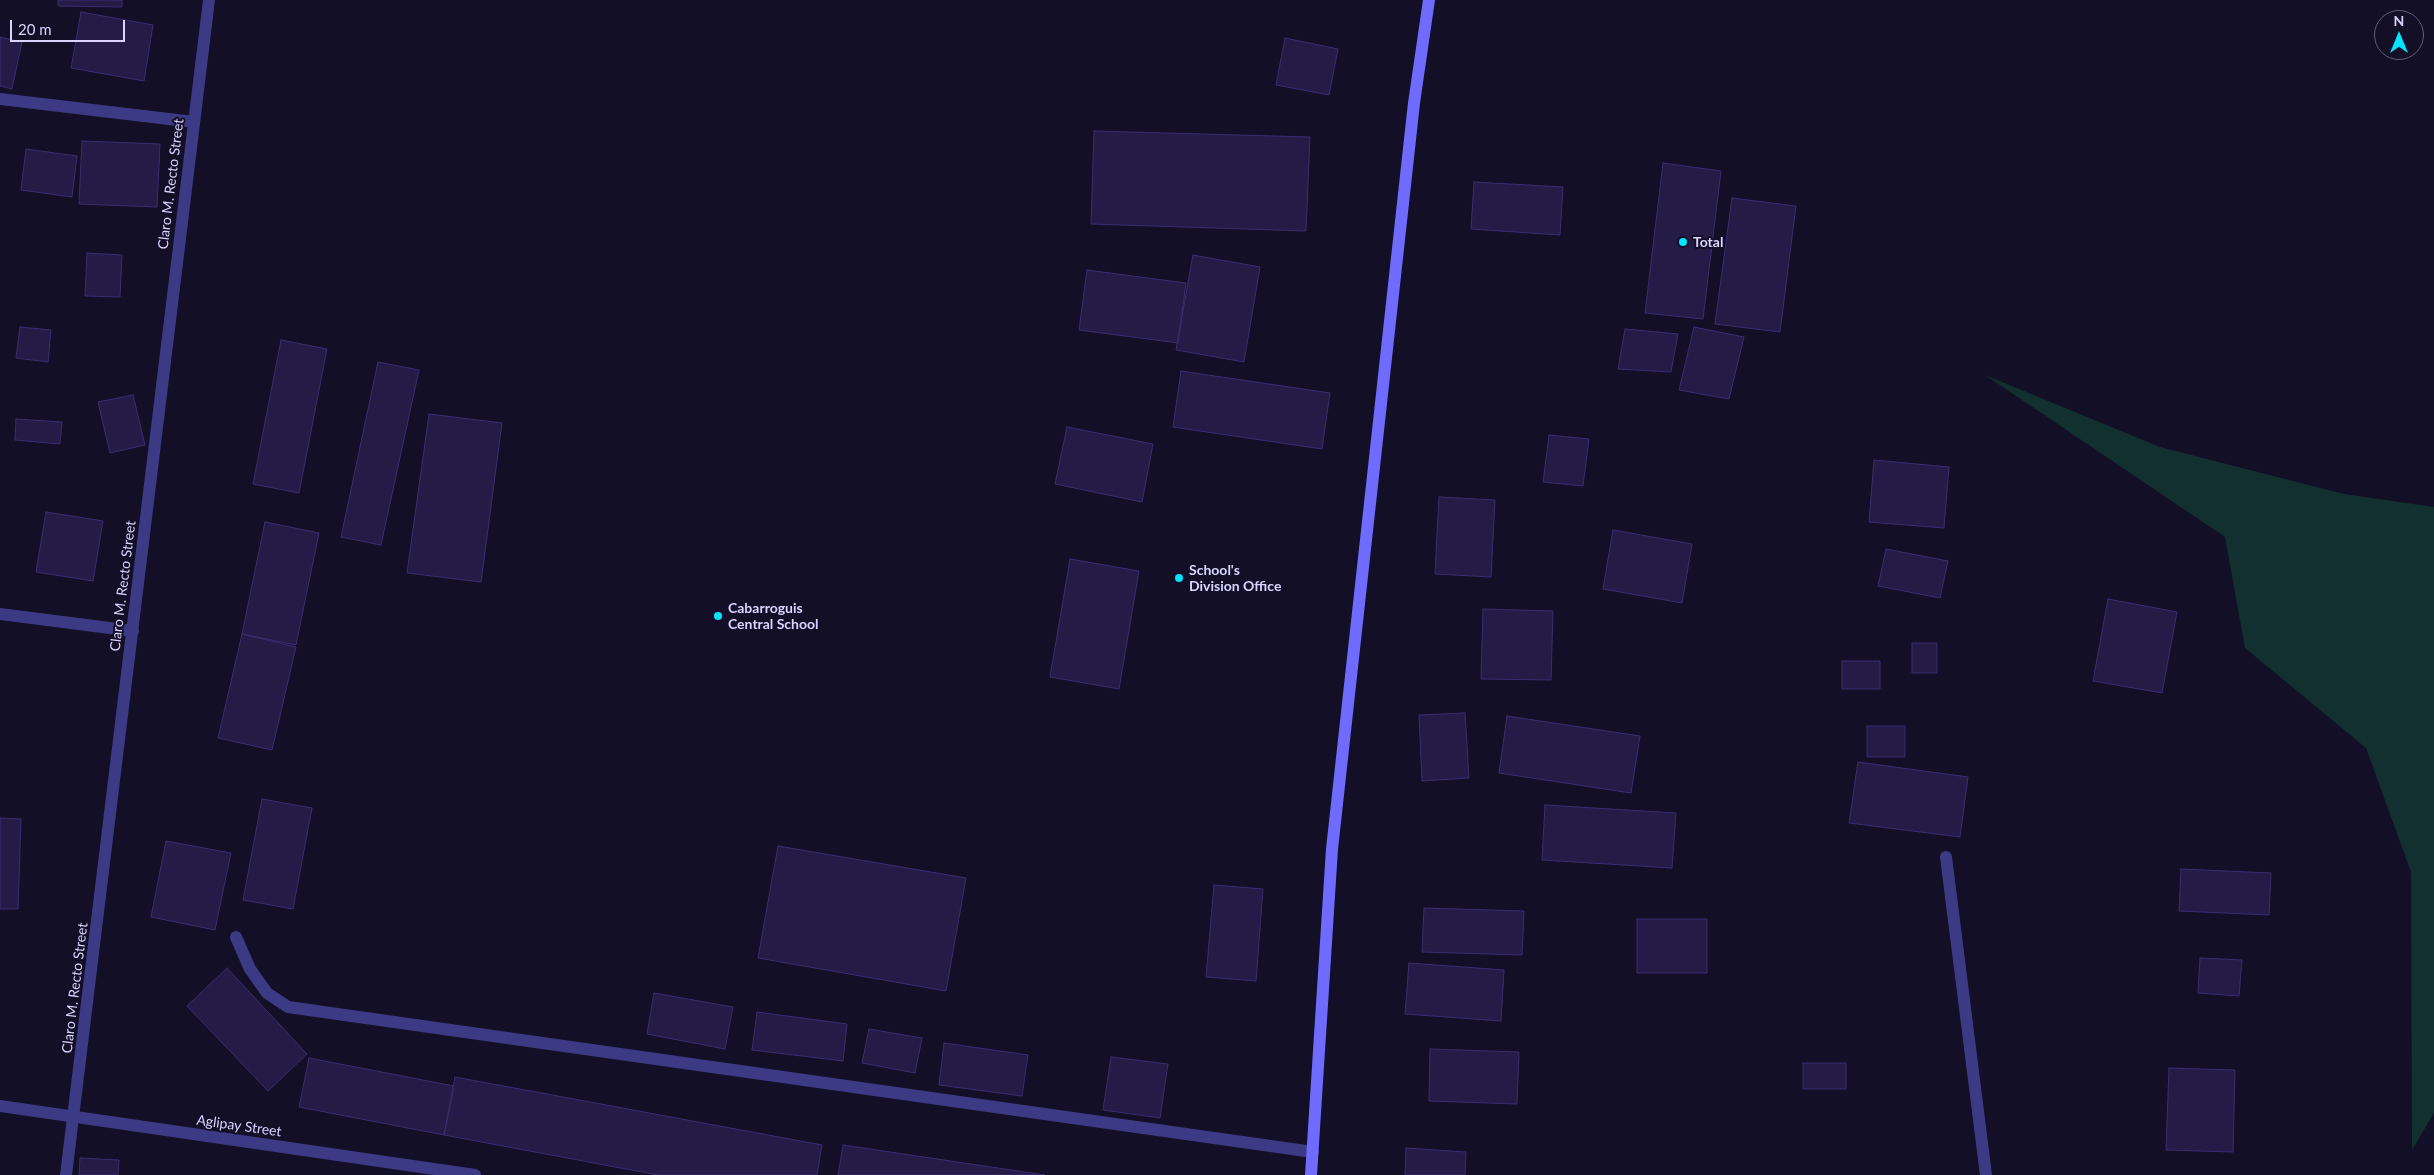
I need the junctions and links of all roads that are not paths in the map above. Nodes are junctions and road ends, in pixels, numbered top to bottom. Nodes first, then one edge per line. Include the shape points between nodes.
1 (209, 0) edge
2 (1429, 0) edge
3 (0, 99) edge
4 (194, 122) junction
5 (0, 614) edge
6 (133, 631) junction
7 (1946, 857) dead end
8 (236, 937) dead end
9 (0, 1106) edge
10 (74, 1117) junction
11 (1313, 1152) junction
12 (66, 1175) edge
13 (474, 1175) edge
14 (1311, 1175) edge
15 (1986, 1175) edge

1 - 4 street, Claro M. Recto Street
2 - 11 main road via 1411,132 1332,850
3 - 4 street
4 - 6 street, Claro M. Recto Street
5 - 6 street
6 - 10 street, Claro M. Recto Street
7 - 15 street
8 - 11 street via 250,969 267,993 288,1007
9 - 10 street, Aglipay Street
10 - 12 street, Claro M. Recto Street
10 - 13 street, Aglipay Street
11 - 14 main road

